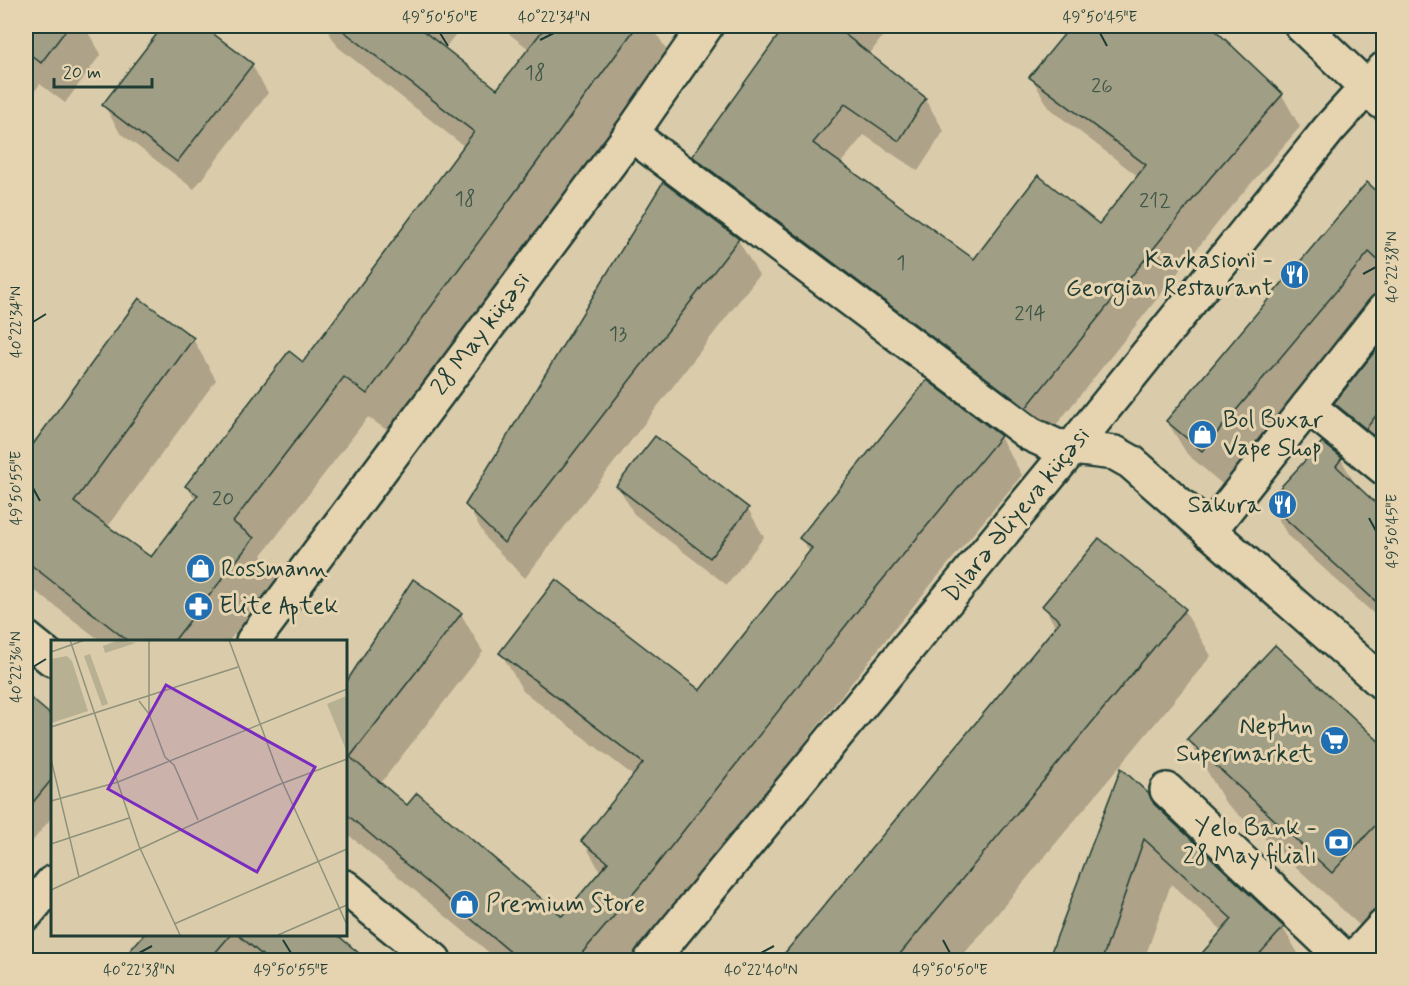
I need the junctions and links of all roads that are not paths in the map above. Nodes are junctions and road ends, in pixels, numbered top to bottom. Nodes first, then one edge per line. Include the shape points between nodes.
1 (706, 26) edge
2 (1302, 26) edge
3 (1378, 86) edge
4 (631, 134) junction
5 (1383, 310) edge
6 (1308, 406) junction
7 (1072, 448) junction
8 (1383, 468) edge
9 (1209, 531) junction
10 (26, 638) edge
11 (254, 640) edge
12 (51, 658) edge
13 (1383, 684) edge
14 (1167, 790) dead end
15 (51, 884) edge
16 (346, 888) edge
17 (26, 915) edge
18 (1379, 940) edge
19 (434, 960) edge
20 (651, 960) edge
21 (1346, 960) edge
22 (1353, 960) edge

1 - 4 main road, 28 May küçəsi
2 - 3 main road
3 - 7 main road, Dilarə Əliyeva küçəsi via 1329,129
4 - 7 main road via 1029,434 1056,446
4 - 11 main road, 28 May küçəsi
5 - 6 main road
6 - 8 main road
6 - 9 main road
7 - 9 main road via 1115,453 1131,462
7 - 20 main road, Dilarə Əliyeva küçəsi
9 - 13 main road
10 - 12 main road
14 - 21 main road
15 - 17 main road
16 - 19 main road
18 - 22 main road

